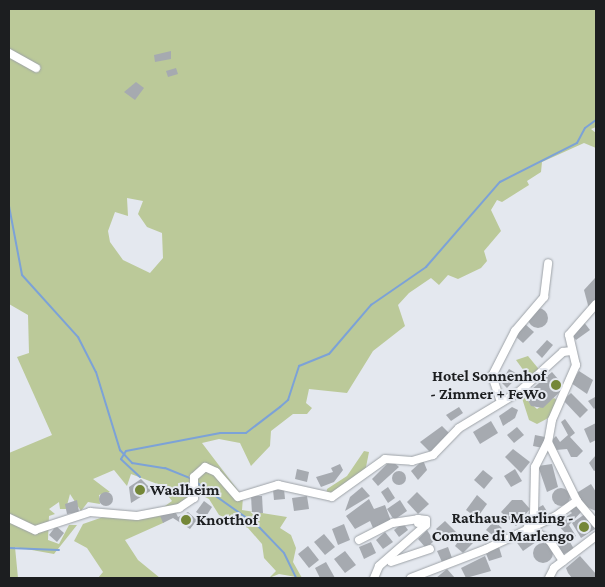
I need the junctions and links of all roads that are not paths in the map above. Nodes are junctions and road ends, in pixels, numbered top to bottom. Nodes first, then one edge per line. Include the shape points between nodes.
1 (9, 53) edge
2 (36, 68) dead end
3 (548, 263) dead end
4 (596, 304) edge
5 (570, 351) junction
6 (501, 402) junction
7 (548, 442) junction
8 (577, 501) junction
9 (9, 518) edge
10 (596, 524) edge
11 (528, 528) junction
12 (596, 536) edge
13 (359, 540) dead end
14 (430, 549) dead end
15 (563, 561) junction
16 (386, 563) junction
17 (374, 578) edge
18 (411, 578) edge
19 (549, 578) edge

1 - 2 street
3 - 6 street via 544,297 515,330 492,376
4 - 5 street via 570,332
5 - 6 street via 563,352 542,374
5 - 7 street via 576,365 552,420
6 - 9 street via 459,428 433,455 412,462 385,459 332,497 278,485 238,497 216,472 205,467 194,477 194,498 179,508 137,516 90,512 35,530
7 - 8 street
7 - 11 street via 535,467 534,514
8 - 10 street
8 - 11 street
11 - 15 street via 550,541
11 - 18 street via 446,568
12 - 15 street
13 - 16 street via 393,523 418,519 422,528
14 - 16 street
15 - 19 street
16 - 17 street via 373,573

